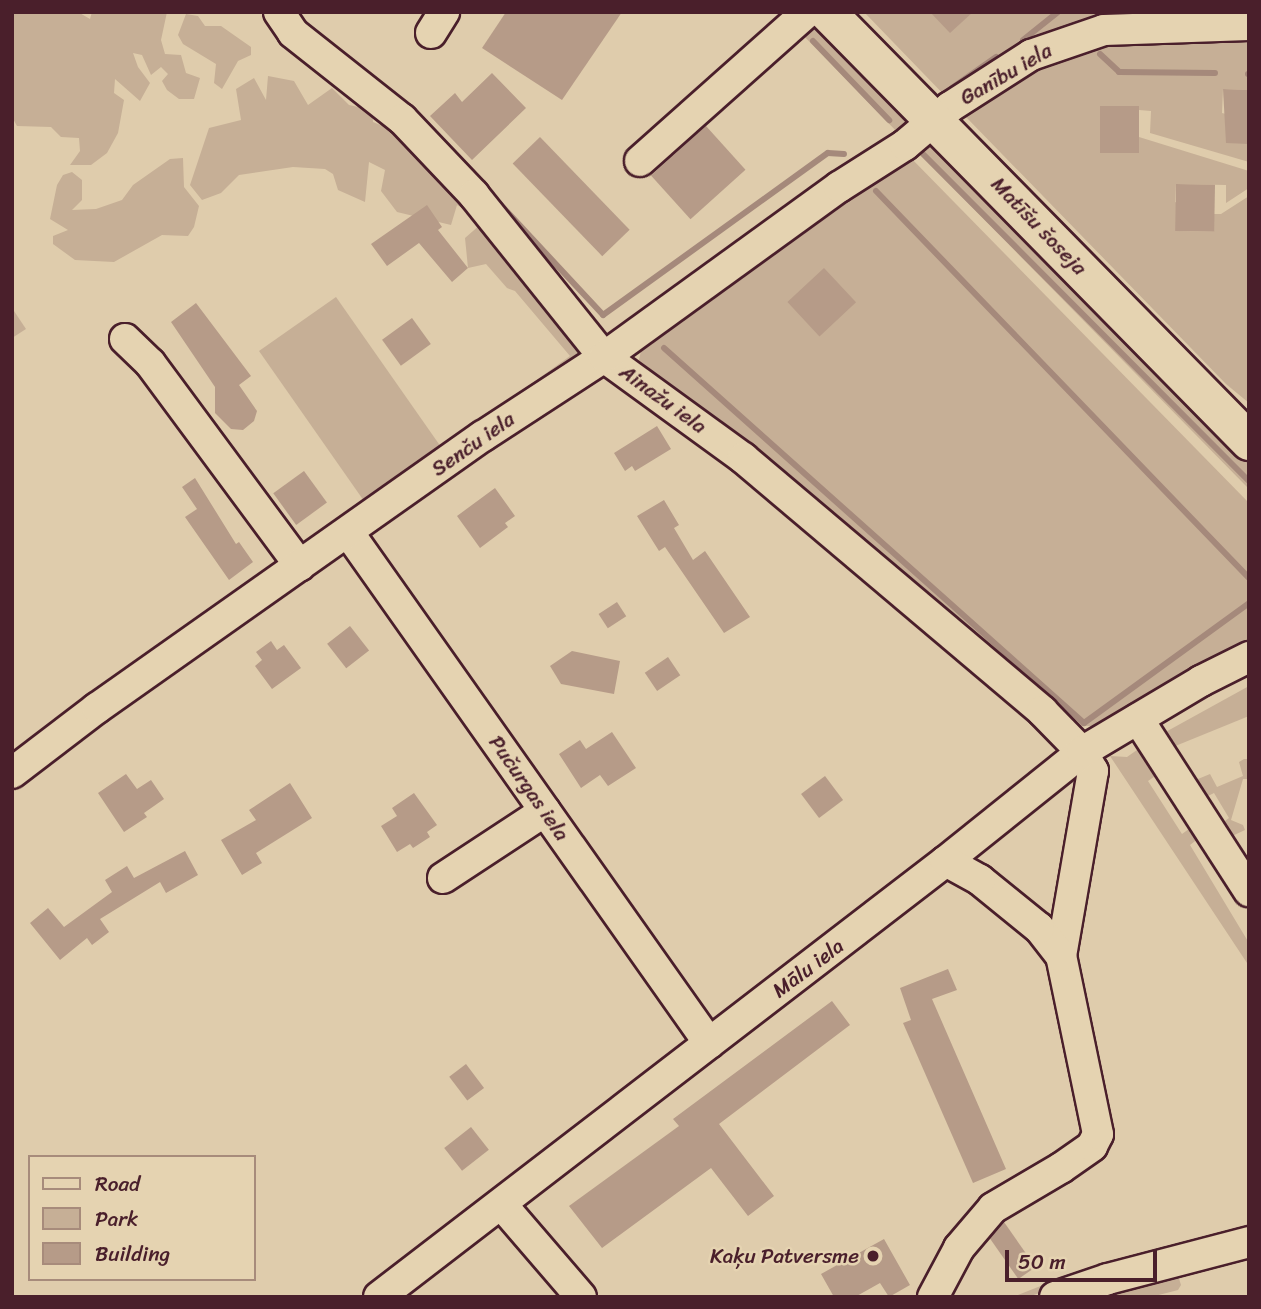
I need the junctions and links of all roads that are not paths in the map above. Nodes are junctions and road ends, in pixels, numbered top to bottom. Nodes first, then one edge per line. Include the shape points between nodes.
1 (279, 12) edge
2 (807, 12) edge
3 (827, 12) edge
4 (1249, 25) edge
5 (936, 121) junction
6 (640, 161) dead end
7 (125, 339) dead end
8 (604, 357) junction
9 (1249, 440) edge
10 (348, 533) junction
11 (300, 566) junction
12 (1249, 657) edge
13 (1138, 719) junction
14 (1082, 752) junction
15 (12, 773) edge
16 (545, 811) junction
17 (946, 861) junction
18 (443, 878) dead end
19 (1249, 891) edge
20 (1061, 956) junction
21 (709, 1044) junction
22 (502, 1205) junction
23 (1249, 1242) edge
24 (379, 1297) edge
25 (581, 1297) edge
26 (933, 1297) edge
27 (1055, 1297) edge

1 - 8 street, Ainažu iela via 293,33 402,120 474,195
2 - 6 street
3 - 5 main road, Matīšu šoseja
4 - 5 street, Ganību iela via 1104,30 1067,40 1031,55 950,107
5 - 8 street, Senču iela
5 - 9 main road, Matīšu šoseja
7 - 11 street via 150,363
8 - 10 street, Senču iela
8 - 14 street, Ainažu iela via 743,457 1042,711
10 - 11 street, Senču iela
10 - 16 street, Pučurgas iela
11 - 15 street, Senču iela
12 - 13 street, Mālu iela
13 - 14 street, Mālu iela
13 - 19 street
14 - 17 street, Mālu iela
14 - 20 street via 1093,771
16 - 18 street
16 - 21 street, Pučurgas iela
17 - 20 street via 980,880 1039,928
17 - 21 street, Mālu iela
20 - 26 street via 1098,1134 1092,1146 1061,1168 993,1208 959,1248
21 - 22 street, Mālu iela
22 - 24 street, Mālu iela
22 - 25 street
23 - 27 street

